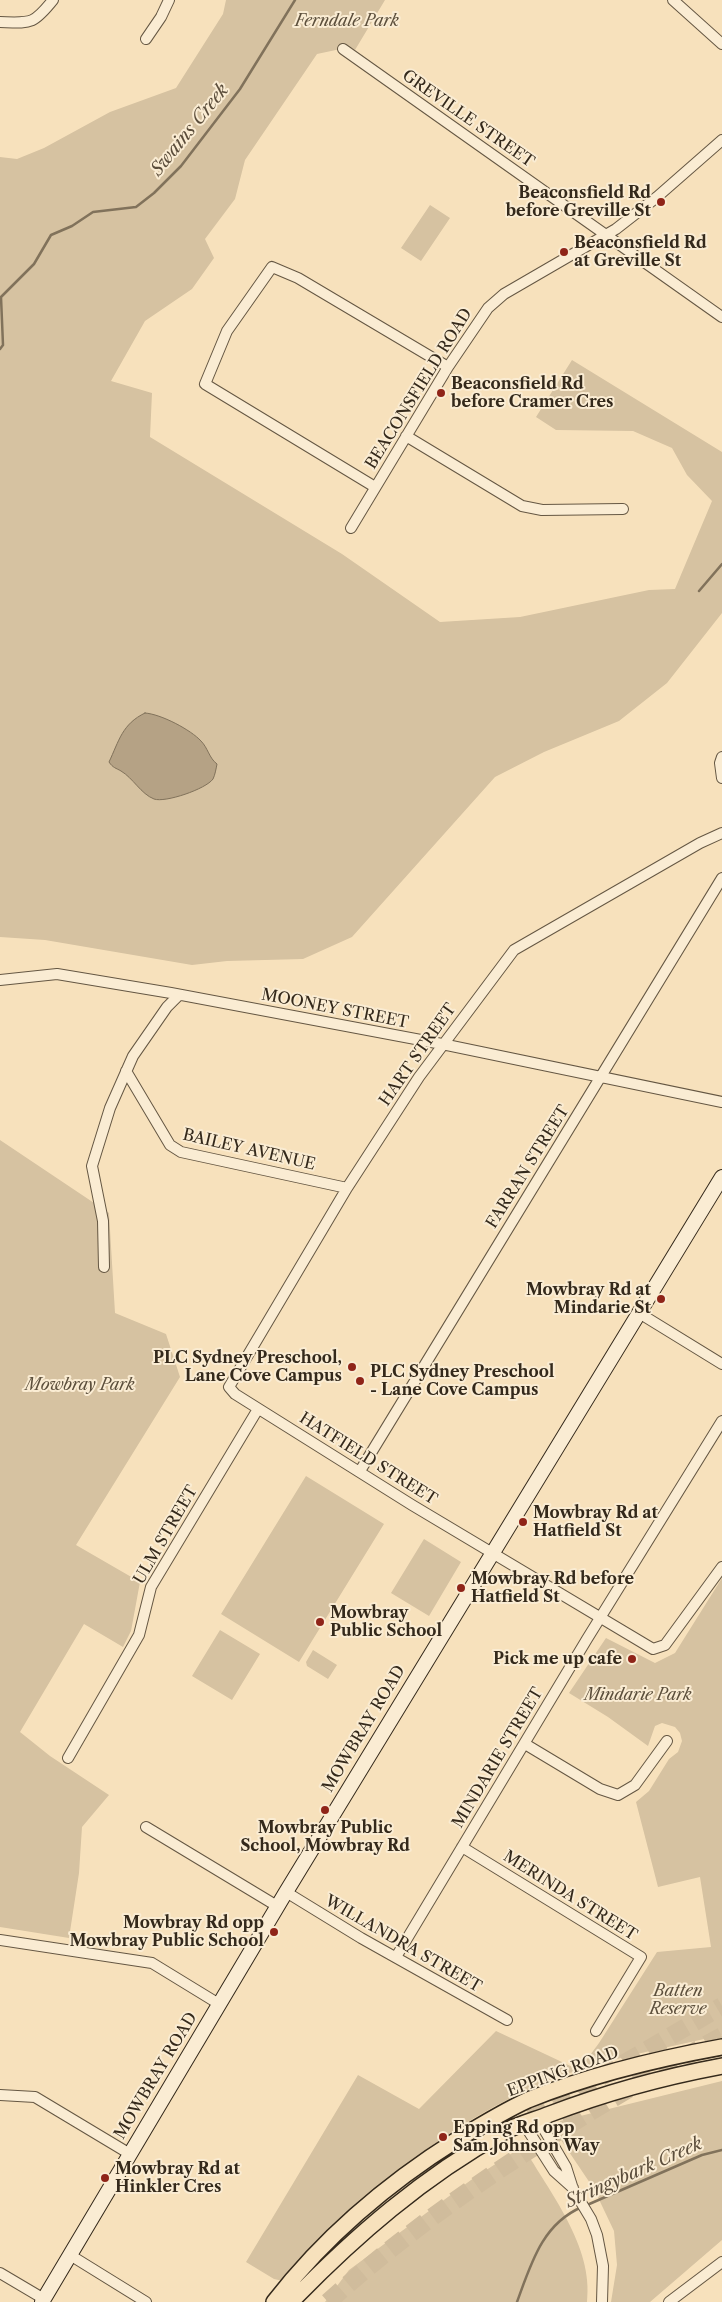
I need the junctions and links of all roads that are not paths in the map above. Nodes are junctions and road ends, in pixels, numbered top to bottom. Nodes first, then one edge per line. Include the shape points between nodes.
1 (52, 0) edge
2 (169, 0) edge
3 (673, 0) edge
4 (0, 22) edge
5 (146, 39) dead end
6 (722, 44) edge
7 (343, 49) dead end
8 (722, 140) edge
9 (606, 235) junction
10 (722, 317) edge
11 (448, 367) junction
12 (406, 436) junction
13 (375, 487) junction
14 (623, 509) dead end
15 (350, 528) dead end
16 (722, 757) edge
17 (722, 778) edge
18 (722, 833) edge
19 (722, 878) edge
20 (0, 980) edge
21 (179, 994) junction
22 (442, 1044) junction
23 (126, 1071) junction
24 (602, 1077) junction
25 (722, 1102) edge
26 (722, 1177) edge
27 (347, 1188) junction
28 (104, 1267) dead end
29 (639, 1313) junction
30 (722, 1364) edge
31 (229, 1387) joint
32 (258, 1409) junction
33 (722, 1421) edge
34 (360, 1471) junction
35 (493, 1554) junction
36 (722, 1567) edge
37 (600, 1618) junction
38 (667, 1740) dead end
39 (526, 1744) junction
40 (68, 1758) dead end
41 (146, 1827) dead end
42 (462, 1847) junction
43 (286, 1892) junction
44 (277, 1906) junction
45 (0, 1940) edge
46 (396, 1957) junction
47 (219, 2004) junction
48 (506, 2020) dead end
49 (596, 2031) dead end
50 (722, 2047) edge
51 (722, 2066) edge
52 (0, 2095) edge
53 (529, 2100) junction
54 (515, 2106) junction
55 (531, 2122) junction
56 (130, 2154) junction
57 (574, 2189) junction
58 (70, 2255) junction
59 (722, 2262) edge
60 (0, 2273) edge
61 (43, 2301) edge
62 (146, 2302) edge
63 (274, 2302) edge
64 (291, 2302) edge
65 (602, 2302) edge
66 (669, 2302) edge

1 - 4 street via 38,18 26,23
2 - 5 street
3 - 6 street
7 - 9 street, GREVILLE STREET
8 - 9 street, BEACONSFIELD ROAD via 657,197
9 - 10 street, GREVILLE STREET
9 - 11 street, BEACONSFIELD ROAD via 496,301 480,316
11 - 12 street, BEACONSFIELD ROAD
11 - 13 street via 298,278 272,267 227,331 205,384
12 - 13 street, BEACONSFIELD ROAD
12 - 14 street via 522,506 542,510
13 - 15 street, BEACONSFIELD ROAD
16 - 17 street
18 - 22 street, HART STREET via 514,950
19 - 24 street, FARRAN STREET
20 - 21 street, MOONEY STREET via 57,974
21 - 22 street, MOONEY STREET
21 - 23 street via 133,1056
22 - 24 street, MOONEY STREET
22 - 27 street, HART STREET
23 - 27 street, BAILEY AVENUE via 170,1145 181,1152
23 - 28 street via 110,1108 92,1166 103,1221
24 - 25 street, MOONEY STREET
24 - 34 street, FARRAN STREET
26 - 29 main road, MOWBRAY ROAD
27 - 31 street, HART STREET
29 - 30 street
29 - 35 main road, MOWBRAY ROAD
31 - 32 street, HATFIELD STREET
32 - 34 street, HATFIELD STREET
32 - 40 street, ULM STREET via 151,1587 139,1635
33 - 37 street, MINDARIE STREET
34 - 35 street, HATFIELD STREET
35 - 37 street, HATFIELD STREET
35 - 43 main road, MOWBRAY ROAD
36 - 37 street, HATFIELD STREET via 665,1644 659,1647 653,1649
37 - 39 street, MINDARIE STREET
38 - 39 street via 635,1785 618,1795 600,1789
39 - 42 street, MINDARIE STREET
41 - 44 street
42 - 46 street, MINDARIE STREET
42 - 49 street, MERINDA STREET via 641,1957
43 - 44 main road, MOWBRAY ROAD
43 - 46 street, WILLANDRA STREET
44 - 47 main road, MOWBRAY ROAD
45 - 47 street via 152,1963
46 - 48 street, WILLANDRA STREET
47 - 56 main road, MOWBRAY ROAD
50 - 53 main road, EPPING ROAD via 618,2070
51 - 55 main road, EPPING ROAD via 619,2089
52 - 56 street via 35,2097
53 - 54 main road, EPPING ROAD
53 - 55 main road
54 - 55 main road
54 - 63 main road, EPPING ROAD via 423,2162 370,2202 319,2251
55 - 57 street via 566,2167
55 - 57 street via 554,2171
55 - 64 main road, EPPING ROAD via 506,2131 402,2199 340,2252
56 - 58 main road, MOWBRAY ROAD
57 - 65 street via 591,2219 601,2252
58 - 61 main road, MOWBRAY ROAD
58 - 62 street
59 - 66 street
60 - 61 street

